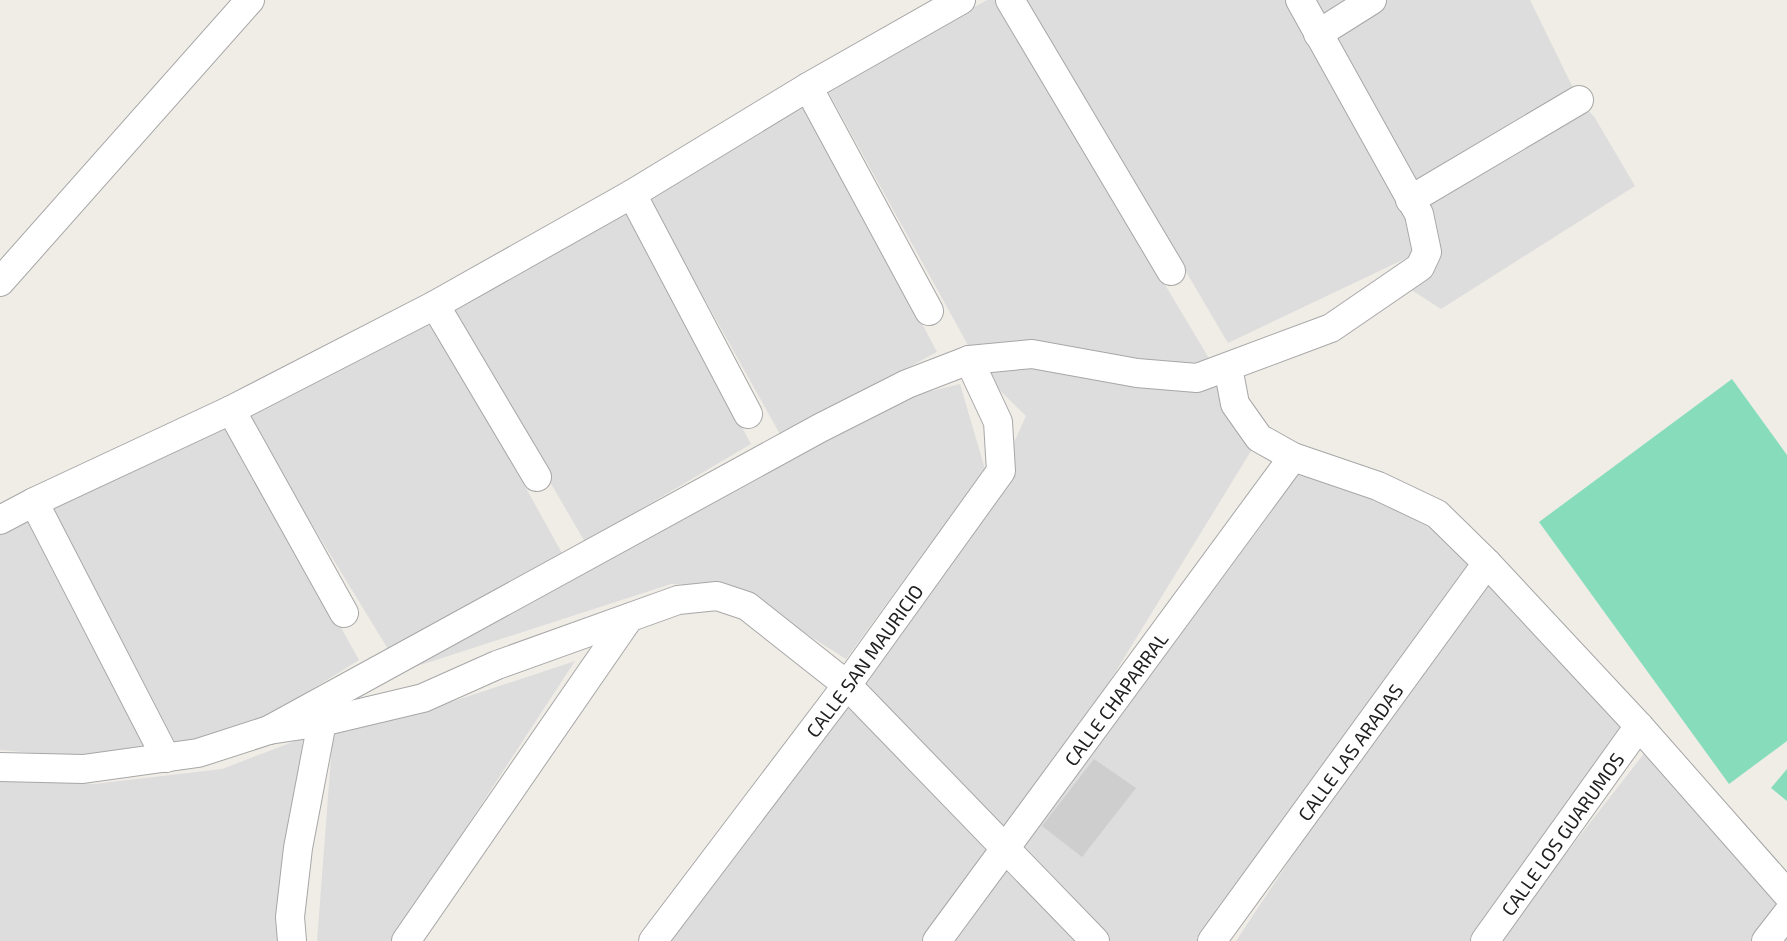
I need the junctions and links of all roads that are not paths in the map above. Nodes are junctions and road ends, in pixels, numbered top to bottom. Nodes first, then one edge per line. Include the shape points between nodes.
1 (250, 0) edge
2 (960, 0) edge
3 (1010, 0) edge
4 (1300, 0) edge
5 (1372, 0) edge
6 (1318, 34) junction
7 (808, 87) junction
8 (1579, 100) dead end
9 (632, 194) junction
10 (1410, 200) junction
11 (1171, 271) dead end
12 (0, 282) edge
13 (435, 305) junction
14 (929, 311) dead end
15 (969, 360) junction
16 (1228, 367) junction
17 (231, 410) junction
18 (748, 414) dead end
19 (1293, 457) junction
20 (537, 477) dead end
21 (34, 502) junction
22 (0, 520) edge
23 (1486, 563) junction
24 (344, 613) dead end
25 (629, 618) junction
26 (847, 685) junction
27 (322, 722) junction
28 (1639, 726) junction
29 (269, 730) junction
30 (166, 758) junction
31 (0, 767) edge
32 (1005, 848) junction
33 (1787, 894) edge
34 (1787, 914) edge
35 (292, 941) edge
36 (406, 941) edge
37 (654, 941) edge
38 (937, 941) edge
39 (1094, 941) edge
40 (1212, 941) edge
41 (1485, 941) edge
42 (1766, 941) edge

1 - 12 street
2 - 7 street
3 - 11 street
4 - 6 street
5 - 6 street
6 - 10 street
7 - 9 street
7 - 14 street
8 - 10 street
9 - 13 street
9 - 18 street
10 - 16 street via 1419,214 1427,252 1420,267 1331,328
13 - 17 street
13 - 20 street
15 - 16 street via 1032,354 1136,373 1197,378
15 - 26 street, CALLE SAN MAURICIO via 998,422 1001,471
15 - 29 street via 907,384 820,428
16 - 19 street via 1235,404 1259,438
17 - 21 street
17 - 24 street
19 - 23 street via 1378,486 1437,514
19 - 32 street, CALLE CHAPARRAL
21 - 22 street
21 - 30 street
23 - 28 street
23 - 40 street, CALLE LAS ARADAS
25 - 26 street via 678,600 717,596 747,606
25 - 27 street via 497,665 423,698
25 - 36 street
26 - 32 street
26 - 37 street, CALLE SAN MAURICIO
27 - 29 street
27 - 35 street via 298,848 290,917
28 - 33 street
28 - 41 street, CALLE LOS GUARUMOS
29 - 30 street via 198,753
30 - 31 street via 83,769
32 - 38 street, CALLE CHAPARRAL
32 - 39 street
34 - 42 street

